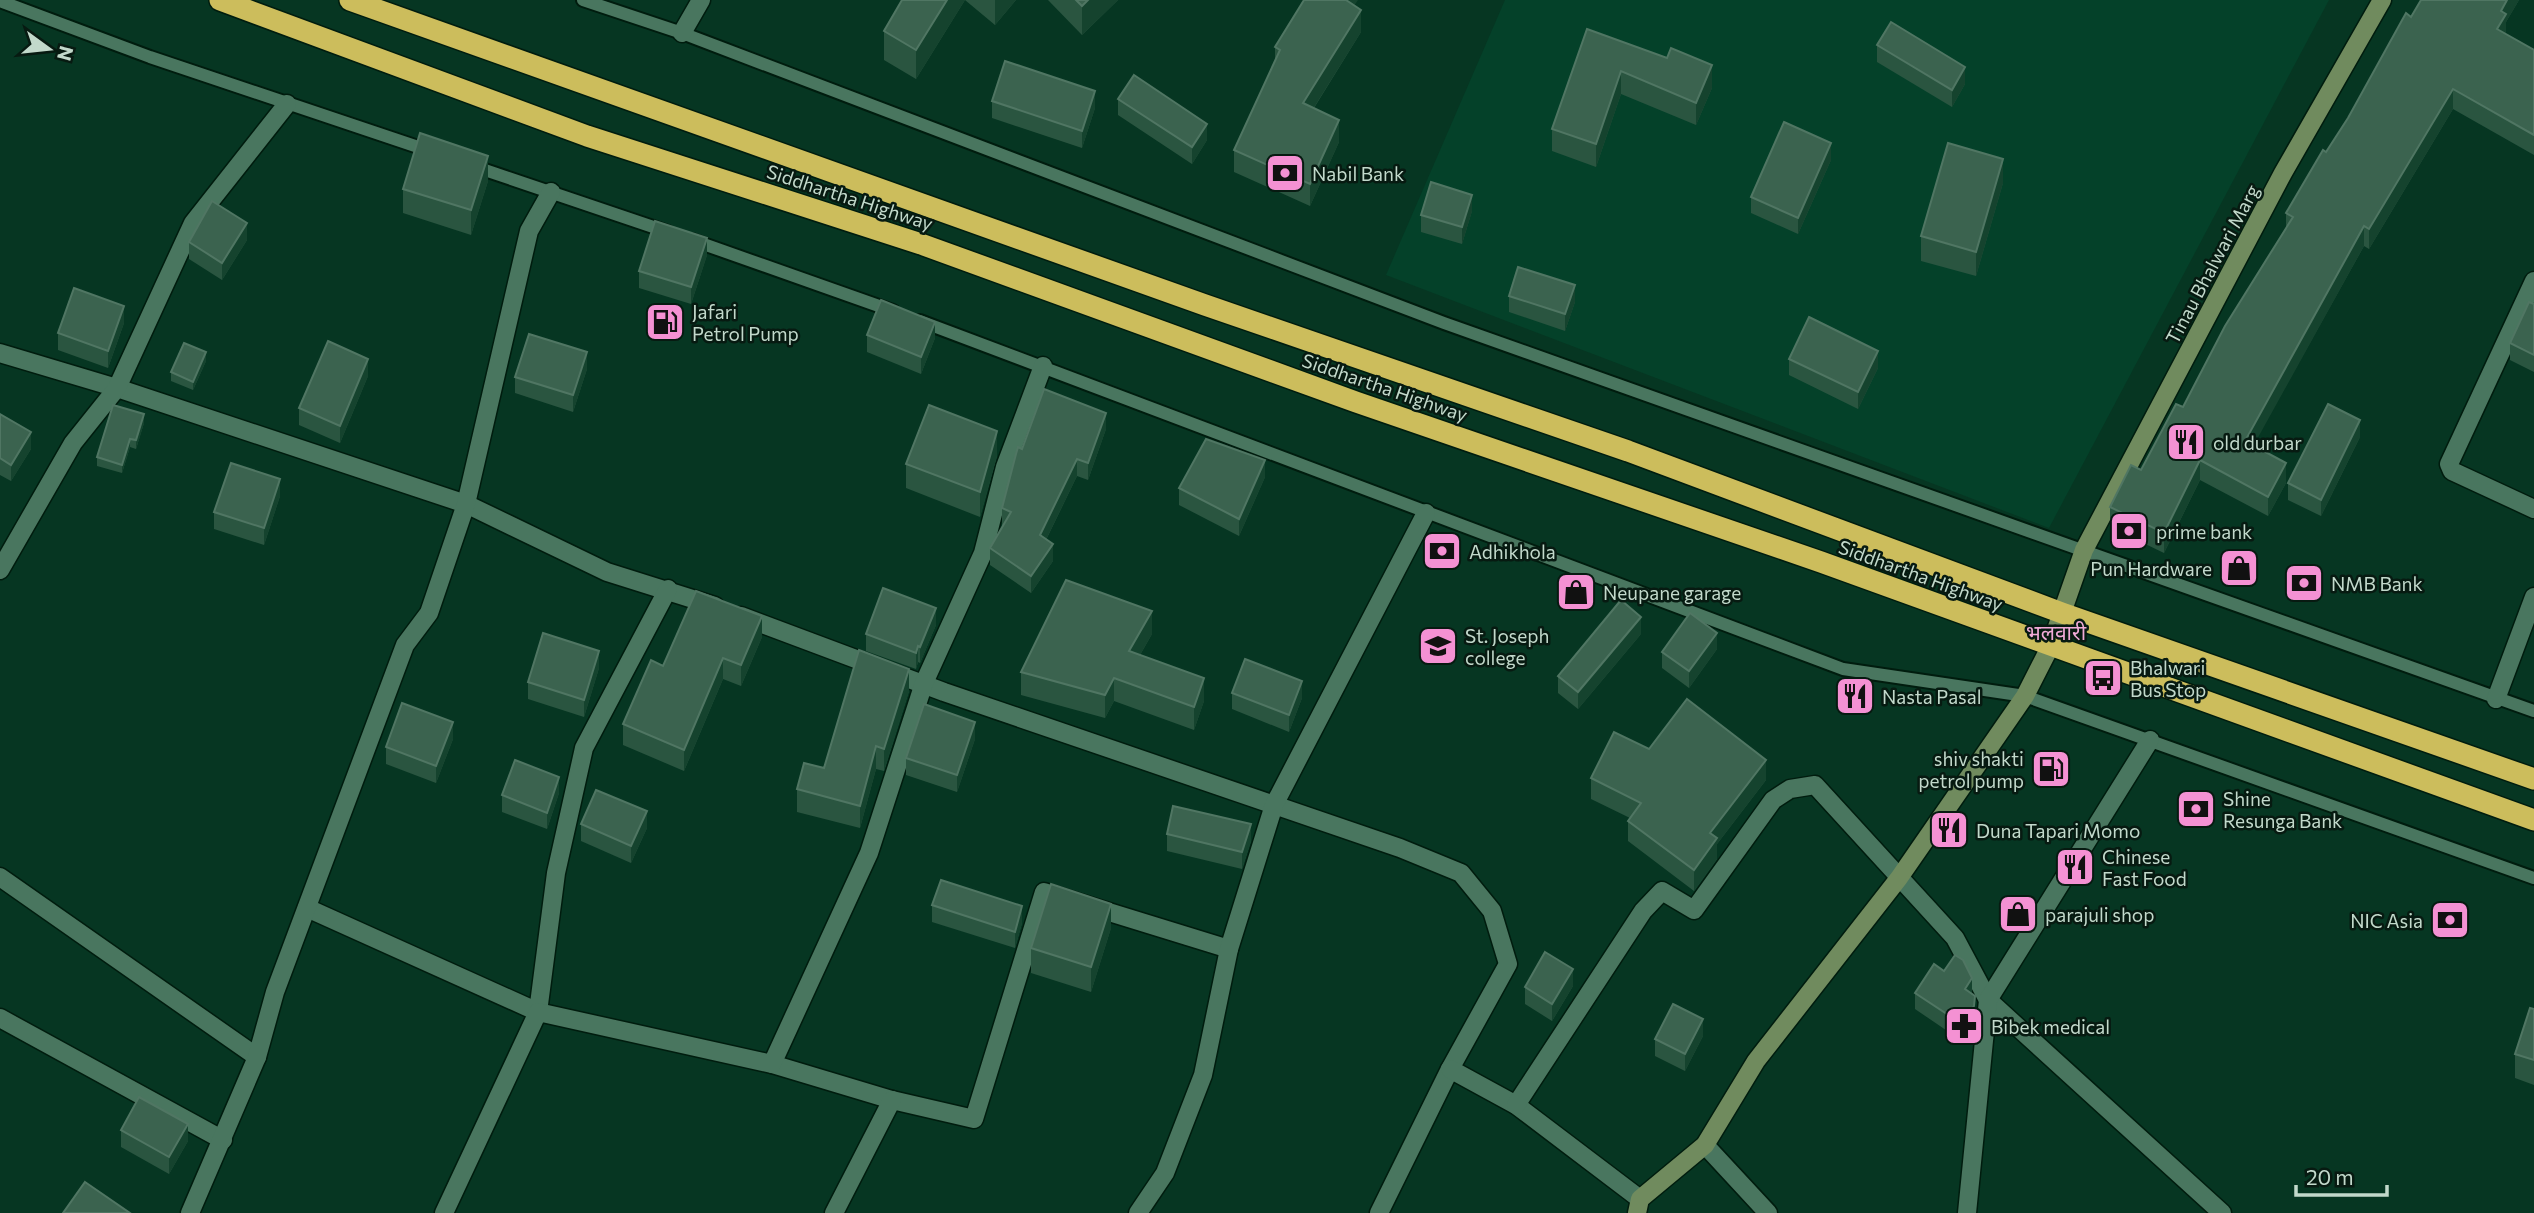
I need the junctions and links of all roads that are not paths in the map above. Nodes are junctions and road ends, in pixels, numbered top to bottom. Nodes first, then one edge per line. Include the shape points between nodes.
1 (220, 0) edge
2 (350, 0) edge
3 (583, 0) edge
4 (701, 0) edge
5 (2382, 0) edge
6 (0, 1) edge
7 (682, 33) junction
8 (286, 104) junction
9 (445, 156) edge
10 (458, 161) edge
11 (551, 192) junction
12 (2534, 281) edge
13 (0, 353) edge
14 (1043, 366) junction
15 (117, 388) junction
16 (466, 504) junction
17 (2534, 509) edge
18 (1426, 513) junction
19 (2084, 550) junction
20 (1, 565) edge
21 (668, 589) junction
22 (2534, 597) edge
23 (2062, 613) junction
24 (2049, 647) junction
25 (924, 683) junction
26 (2025, 696) junction
27 (2496, 699) junction
28 (2534, 711) edge
29 (2150, 740) junction
30 (2534, 779) edge
31 (1274, 805) junction
32 (2534, 820) edge
33 (0, 877) edge
34 (1899, 878) junction
35 (2534, 878) edge
36 (307, 908) junction
37 (1229, 948) junction
38 (1988, 1000) junction
39 (538, 1012) junction
40 (0, 1018) edge
41 (257, 1057) junction
42 (772, 1064) junction
43 (1450, 1069) junction
44 (892, 1100) junction
45 (1516, 1105) junction
46 (223, 1140) junction
47 (1705, 1144) junction
48 (1639, 1206) edge
49 (190, 1213) edge
50 (444, 1213) edge
51 (834, 1213) edge
52 (1138, 1213) edge
53 (1379, 1213) edge
54 (1768, 1213) edge
55 (1967, 1213) edge
56 (2222, 1213) edge

1 - 24 highway, Siddhartha Highway via 587,136 921,244
2 - 23 highway, Siddhartha Highway via 1628,452
3 - 7 lane
4 - 7 street
5 - 19 street, Tinau Bhalwari Marg via 2283,173
6 - 8 lane
7 - 19 lane via 1444,323
8 - 9 lane
8 - 15 street via 193,223
10 - 11 lane
11 - 14 lane
11 - 16 street via 529,232
12 - 17 street via 2449,464 2452,471
13 - 15 street
14 - 18 lane
14 - 25 street via 1005,467 983,553
15 - 16 street
15 - 20 street via 74,443
16 - 21 street via 607,572
16 - 36 street via 429,613 405,645
18 - 26 lane via 1843,669
18 - 31 street
19 - 23 street, Tinau Bhalwari Marg
19 - 27 lane
21 - 25 street
21 - 39 street via 584,748 556,873
22 - 27 street
23 - 24 street, Tinau Bhalwari Marg
23 - 30 highway, Siddhartha Highway
24 - 26 street, Tinau Bhalwari Marg
24 - 32 highway, Siddhartha Highway
25 - 31 street
25 - 42 street via 869,853
26 - 29 lane
26 - 34 street, Tinau Bhalwari Marg
27 - 28 lane
29 - 35 lane
29 - 38 street
31 - 37 street
31 - 43 street via 1461,873 1492,911 1508,964
33 - 41 street
34 - 38 street via 1955,938
34 - 45 street via 1815,785 1790,789 1773,800 1694,910 1662,891 1643,911
34 - 47 street, Tinau Bhalwari Marg via 1756,1061
36 - 39 street
36 - 41 street
37 - 44 street via 1044,892 974,1119
37 - 52 street via 1203,1075 1165,1173
38 - 55 street
38 - 56 street
39 - 42 street
39 - 50 street
40 - 46 street
41 - 46 street
42 - 44 street
43 - 45 street
43 - 53 street
44 - 51 street
45 - 48 street
46 - 49 street
47 - 48 street, Tinau Bhalwari Marg
47 - 54 street

